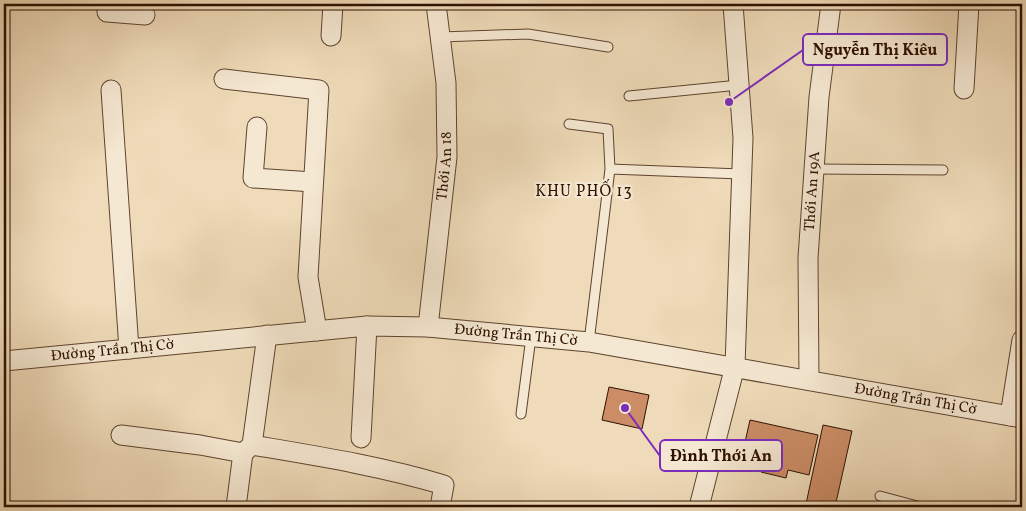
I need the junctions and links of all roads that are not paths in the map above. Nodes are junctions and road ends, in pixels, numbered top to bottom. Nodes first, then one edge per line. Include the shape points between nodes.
1 (106, 4) edge
2 (334, 4) edge
3 (436, 4) edge
4 (733, 4) edge
5 (830, 4) edge
6 (969, 4) edge
7 (145, 15) dead end
8 (331, 36) dead end
9 (441, 37) junction
10 (608, 48) dead end
11 (224, 79) dead end
12 (739, 85) junction
13 (964, 89) dead end
14 (111, 90) dead end
15 (629, 96) dead end
16 (569, 124) dead end
17 (256, 127) dead end
18 (610, 169) junction
19 (814, 169) junction
20 (943, 170) dead end
21 (741, 174) junction
22 (313, 182) junction
23 (367, 326) junction
24 (428, 327) junction
25 (317, 331) junction
26 (267, 335) junction
27 (531, 337) junction
28 (1022, 340) edge
29 (589, 342) junction
30 (128, 349) junction
31 (4, 361) edge
32 (735, 366) junction
33 (809, 380) junction
34 (521, 414) dead end
35 (1016, 417) edge
36 (121, 435) dead end
37 (361, 438) dead end
38 (247, 449) junction
39 (880, 496) dead end
40 (236, 507) edge
41 (440, 507) edge
42 (700, 507) edge
43 (921, 507) edge

1 - 7 street via 107,12
2 - 8 street
3 - 9 street, Thới An 18
4 - 12 street
5 - 19 street, Thới An 19A
6 - 13 street
9 - 10 lane via 528,34
9 - 24 street, Thới An 18 via 446,83 447,157
11 - 22 street via 319,90
12 - 15 lane
12 - 21 street via 743,138
14 - 30 street
16 - 18 lane via 608,129
17 - 22 street via 253,178
18 - 21 lane
18 - 29 lane
19 - 20 lane
19 - 33 street, Thới An 19A via 808,258
21 - 32 street
22 - 25 street via 308,277
23 - 24 street, Đường Trần Thị Cờ
23 - 25 street, Đường Trần Thị Cờ
23 - 37 street
24 - 27 street, Đường Trần Thị Cờ
25 - 26 street, Đường Trần Thị Cờ
26 - 30 street, Đường Trần Thị Cờ
26 - 38 street
27 - 29 street, Đường Trần Thị Cờ
27 - 34 lane
28 - 35 street
29 - 32 street, Đường Trần Thị Cờ
30 - 31 street, Đường Trần Thị Cờ
32 - 33 street, Đường Trần Thị Cờ
32 - 42 street
33 - 35 street, Đường Trần Thị Cờ
36 - 38 street
38 - 40 street
38 - 41 street via 328,457 406,473 444,485
39 - 43 lane

